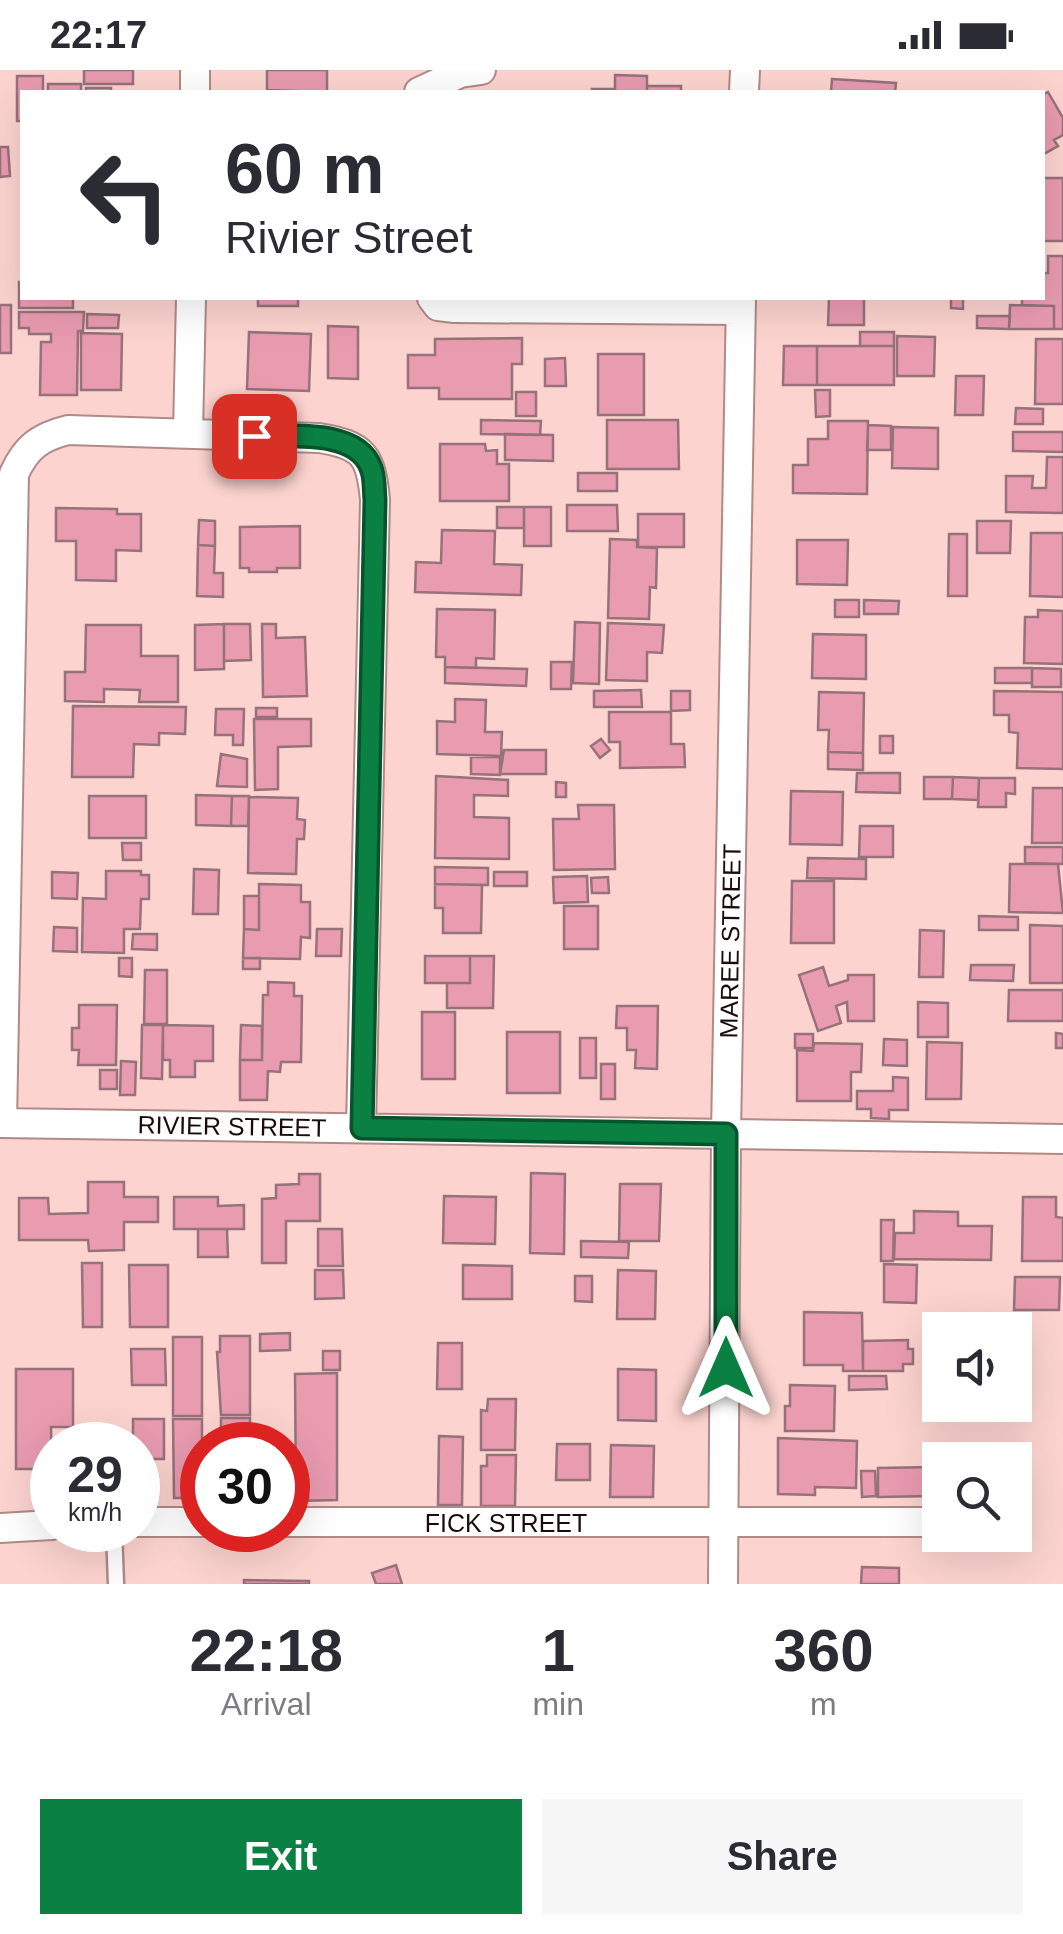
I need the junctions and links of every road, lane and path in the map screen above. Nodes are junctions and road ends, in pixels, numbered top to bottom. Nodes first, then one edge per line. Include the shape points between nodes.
1 (481, 70) edge
2 (424, 90) edge
3 (191, 300) edge
4 (434, 300) edge
5 (741, 304) edge
6 (188, 432) junction
7 (1, 1123) edge
8 (362, 1128) junction
9 (726, 1134) junction
10 (1063, 1139) edge
11 (310, 1522) edge
12 (922, 1522) edge
13 (725, 1523) junction
14 (30, 1526) edge
15 (0, 1528) edge
16 (115, 1552) edge
17 (116, 1584) edge
18 (723, 1584) edge

1 - 2 street
3 - 6 street
4 - 5 street via 455,308
5 - 9 street, MAREE STREET
6 - 7 street via 68,430 36,440 14,474
6 - 8 street via 335,441 362,453 372,469
7 - 8 street, RIVIER STREET
8 - 9 street, RIVIER STREET
9 - 10 street, RIVIER STREET
9 - 13 street, MAREE STREET
11 - 13 street, FICK STREET
12 - 13 street, FICK STREET
13 - 18 street, MAREE STREET
14 - 15 street
16 - 17 lane

